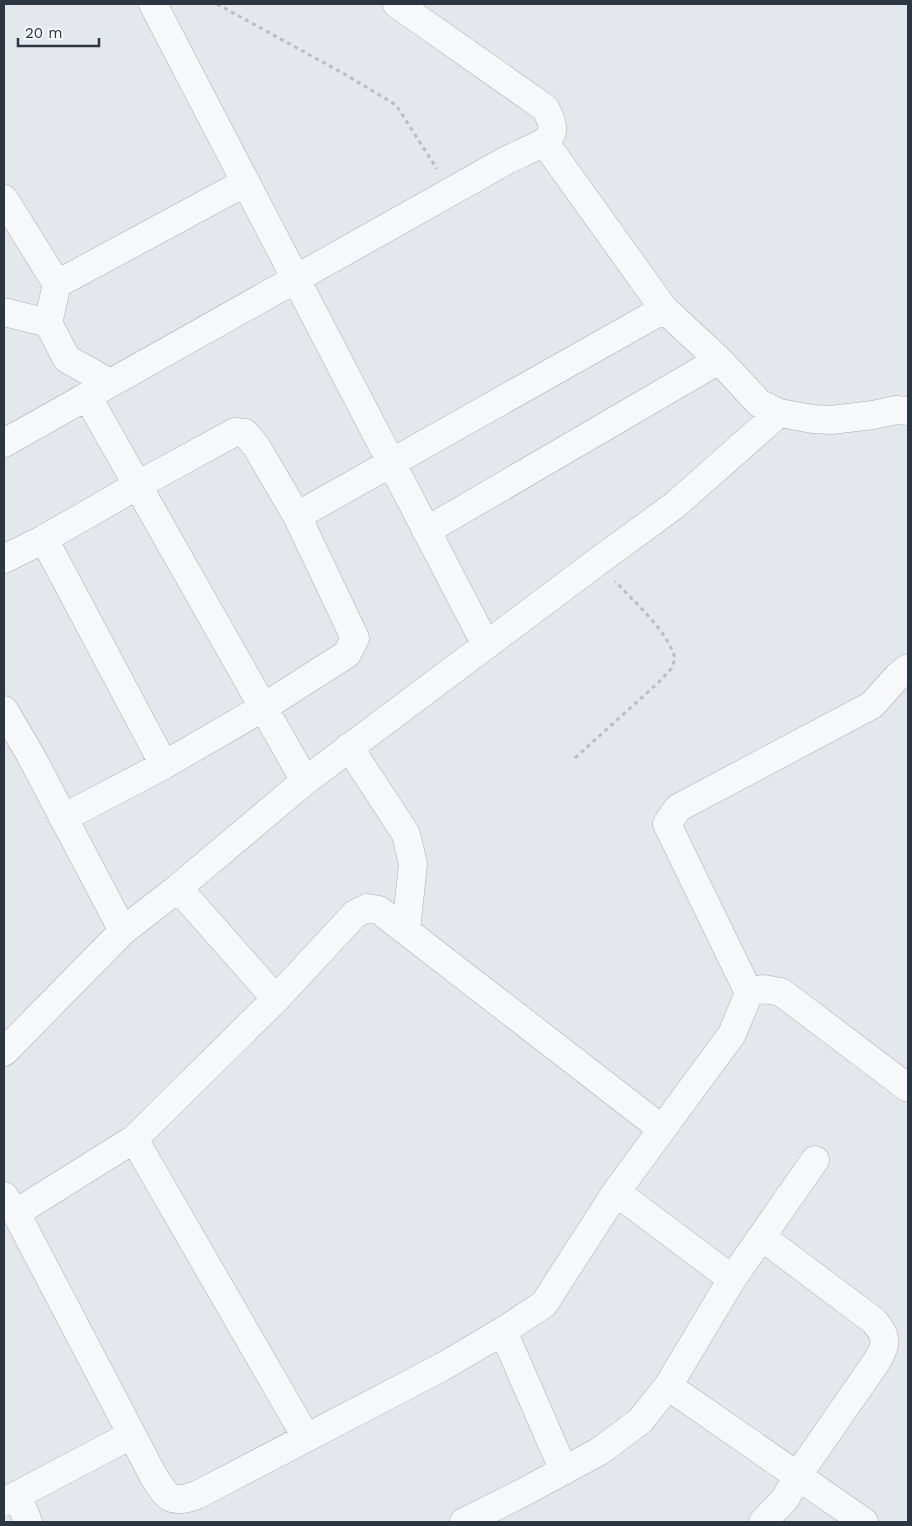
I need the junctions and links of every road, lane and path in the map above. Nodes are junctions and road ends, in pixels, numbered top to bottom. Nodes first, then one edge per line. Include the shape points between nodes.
1 (154, 4) edge
2 (217, 4) edge
3 (397, 4) edge
4 (545, 143) junction
5 (246, 182) junction
6 (451, 192) junction
7 (4, 199) edge
8 (296, 279) junction
9 (58, 284) junction
10 (664, 309) junction
11 (4, 312) edge
12 (48, 324) junction
13 (719, 360) junction
14 (98, 390) junction
15 (908, 411) edge
16 (779, 413) junction
17 (4, 443) edge
18 (391, 463) junction
19 (138, 485) junction
20 (297, 516) junction
21 (426, 531) junction
22 (44, 539) junction
23 (4, 559) edge
24 (597, 562) junction
25 (486, 645) junction
26 (908, 668) edge
27 (264, 707) junction
28 (4, 710) edge
29 (349, 747) junction
30 (575, 758) dead end
31 (164, 765) junction
32 (305, 780) junction
33 (63, 818) junction
34 (178, 888) junction
35 (406, 930) junction
36 (123, 931) junction
37 (749, 992) junction
38 (276, 999) junction
39 (4, 1052) edge
40 (908, 1088) edge
41 (662, 1129) junction
42 (134, 1139) junction
43 (815, 1160) dead end
44 (616, 1192) junction
45 (10, 1204) edge
46 (762, 1237) junction
47 (732, 1279) junction
48 (503, 1331) junction
49 (668, 1386) junction
50 (131, 1435) junction
51 (306, 1437) junction
52 (564, 1471) junction
53 (798, 1475) junction
54 (11, 1499) edge
55 (28, 1522) edge
56 (464, 1522) edge
57 (763, 1522) edge
58 (864, 1522) edge

1 - 5 street
2 - 6 path via 396,105
3 - 4 street via 545,108 553,123 551,136
4 - 6 street
4 - 10 street
5 - 8 street
5 - 9 street
6 - 8 street
7 - 9 street
8 - 14 street
8 - 18 street
9 - 12 street
10 - 13 street
10 - 18 street
11 - 12 street
12 - 14 street via 67,359
13 - 16 street via 759,403
13 - 21 street
14 - 17 street
14 - 19 street
15 - 16 street via 831,420
16 - 24 street via 675,506
18 - 20 street
18 - 21 street
19 - 20 street via 235,432 245,432
19 - 22 street
19 - 27 street
20 - 27 street via 355,638 347,654
21 - 25 street
22 - 23 street
22 - 31 street
24 - 25 street
24 - 30 path via 660,632 676,658 672,668 659,682
25 - 29 street
26 - 37 street via 872,705 678,808 667,824
27 - 31 street
27 - 32 street
28 - 33 street
29 - 32 street
29 - 35 street via 406,834 413,864
31 - 33 street
32 - 34 street
33 - 36 street
34 - 36 street
34 - 38 street
35 - 38 street via 380,910 366,908 355,914
35 - 41 street
36 - 39 street
37 - 40 street via 763,988 781,992
37 - 41 street via 732,1034
38 - 42 street
41 - 44 street
42 - 45 street
42 - 51 street
43 - 46 street
44 - 47 street
44 - 48 street via 544,1304
45 - 50 street
46 - 47 street
46 - 53 street via 874,1320 886,1342 877,1361
47 - 49 street
48 - 51 street
48 - 52 street
49 - 52 street via 640,1421 600,1451
49 - 53 street
50 - 51 street via 154,1478 165,1495 173,1500 197,1495
50 - 54 street
52 - 56 street
53 - 57 street via 785,1499
53 - 58 street
54 - 55 street

